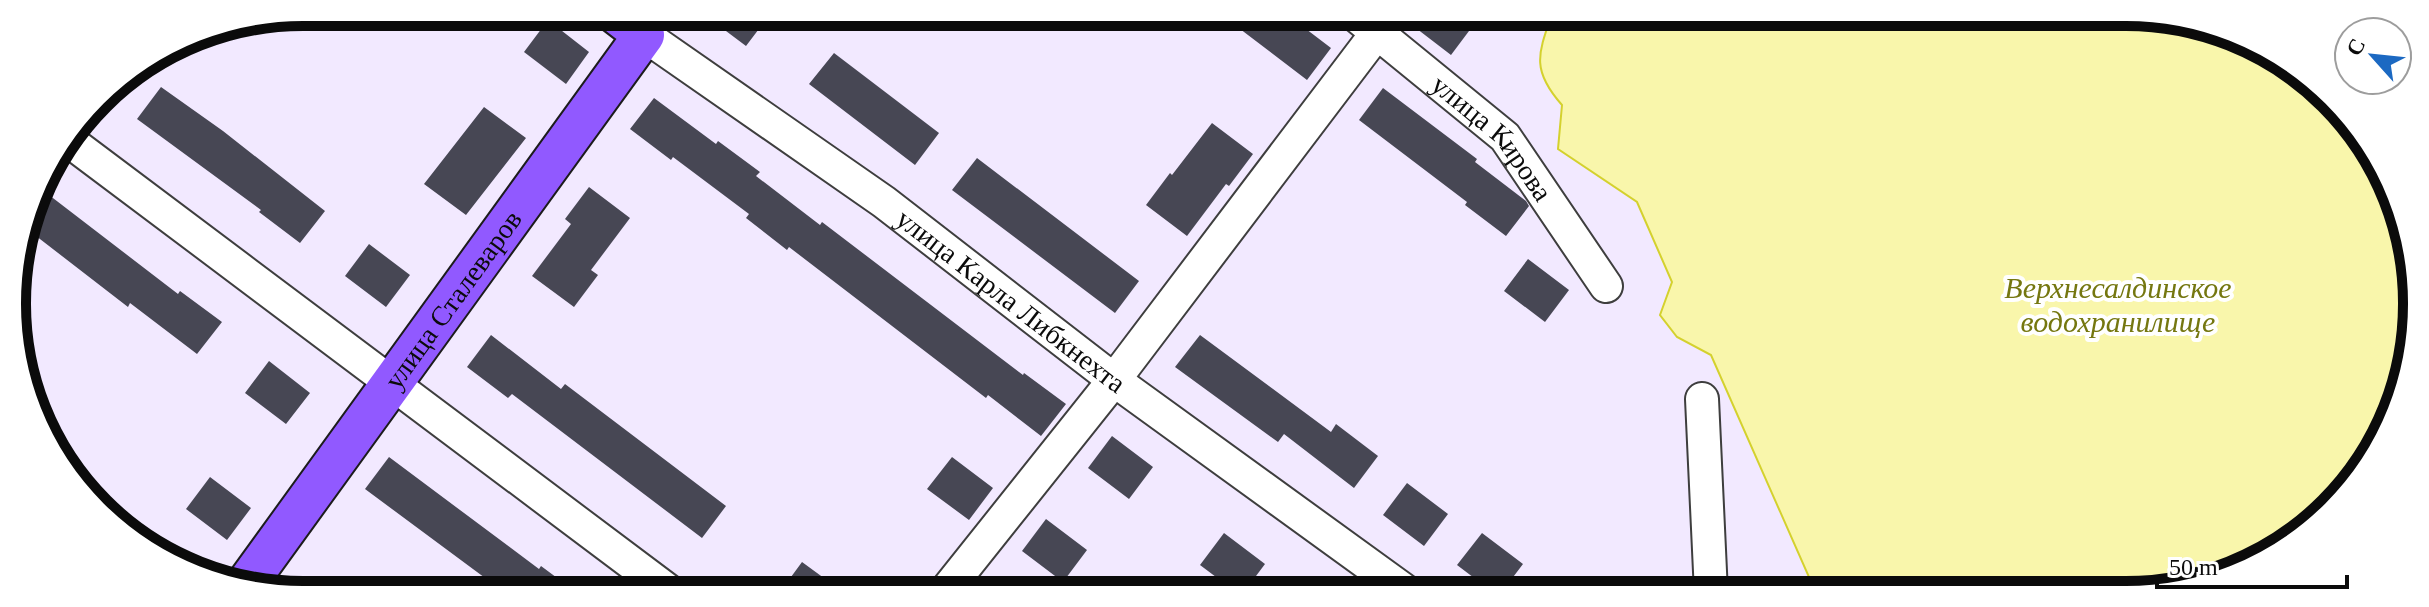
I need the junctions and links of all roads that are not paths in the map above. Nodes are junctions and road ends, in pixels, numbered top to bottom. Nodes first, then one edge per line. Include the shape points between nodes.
1 (1383, 26) edge
2 (1390, 26) edge
3 (635, 27) edge
4 (649, 27) edge
5 (76, 146) edge
6 (1606, 286) dead end
7 (1114, 380) junction
8 (391, 384) junction
9 (1702, 399) dead end
10 (252, 576) edge
11 (655, 581) edge
12 (954, 581) edge
13 (1391, 581) edge
14 (1710, 581) edge

1 - 7 street
2 - 6 street, улица Кирова via 1505,137
3 - 8 main road, улица Сталеваров
4 - 7 street, улица Карла Либкнехта
5 - 8 street
7 - 12 street
7 - 13 street, улица Карла Либкнехта
8 - 10 main road, улица Сталеваров
8 - 11 street
9 - 14 street

